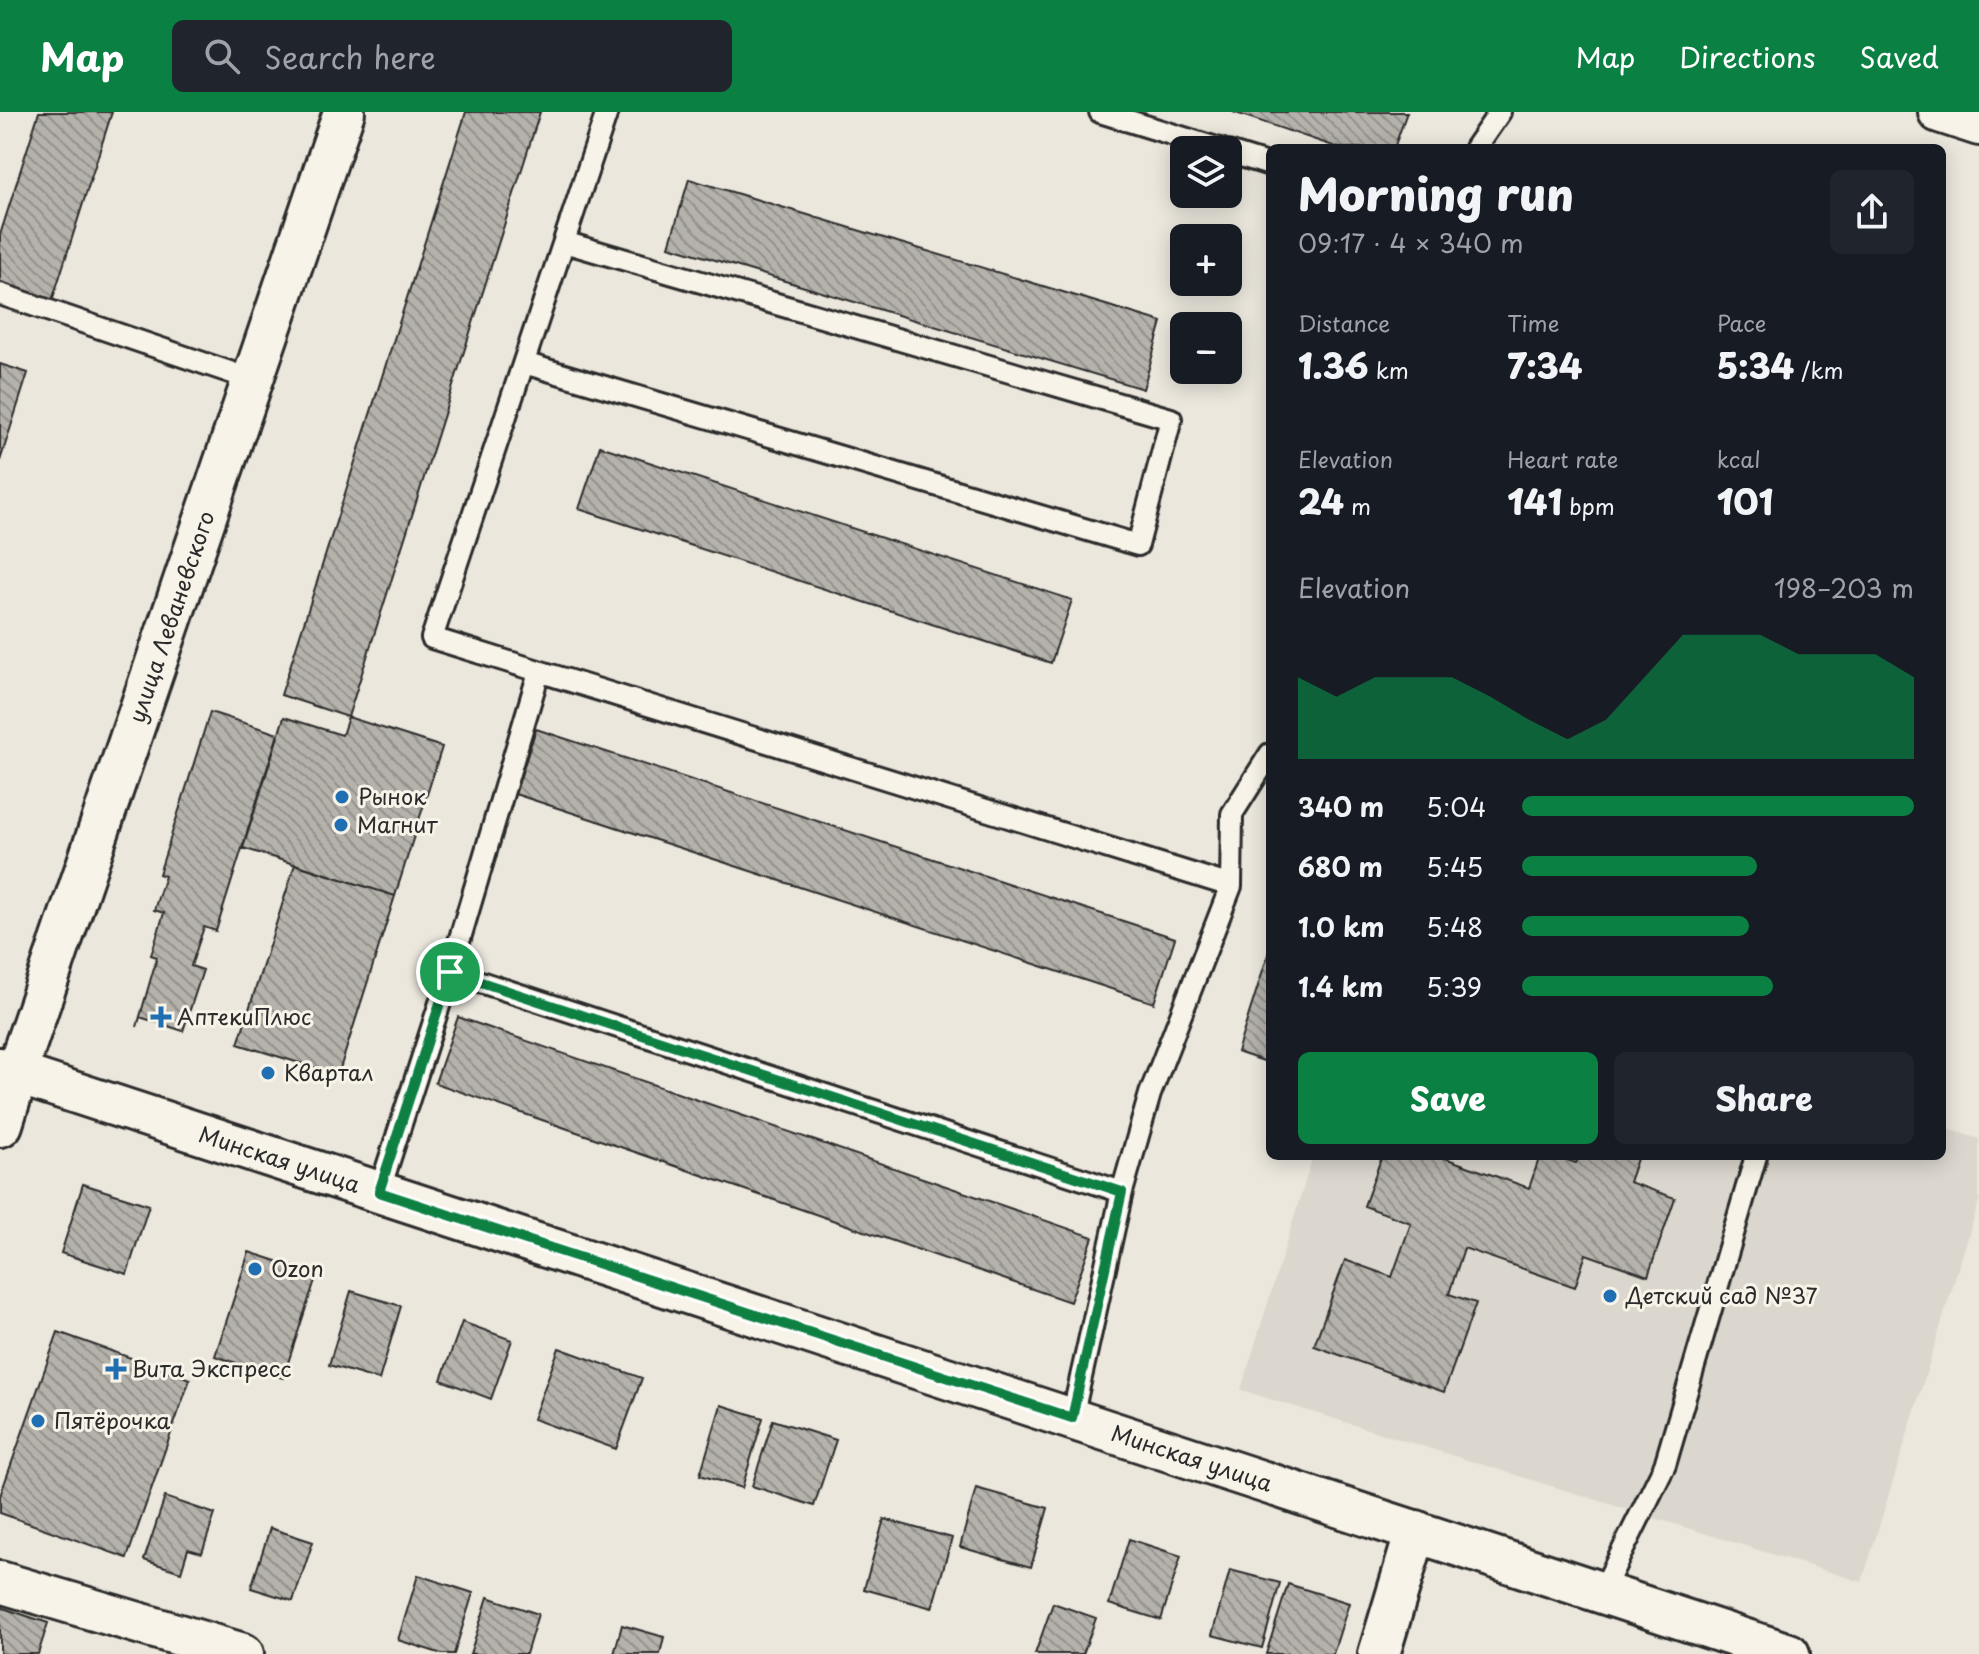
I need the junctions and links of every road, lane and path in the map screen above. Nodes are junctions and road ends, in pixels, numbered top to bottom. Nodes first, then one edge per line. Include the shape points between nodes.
1 (344, 112) edge
2 (607, 112) edge
3 (1100, 112) edge
4 (1500, 112) edge
5 (1939, 112) edge
6 (1979, 125) edge
7 (1178, 136) edge
8 (1478, 144) edge
9 (1242, 156) edge
10 (1266, 164) edge
11 (564, 242) junction
12 (0, 294) edge
13 (524, 363) junction
14 (253, 380) junction
15 (539, 672) junction
16 (1266, 760) edge
17 (1231, 886) junction
18 (450, 972) junction
19 (8, 1070) edge
20 (0, 1124) edge
21 (1755, 1160) edge
22 (379, 1192) junction
23 (1122, 1192) junction
24 (1072, 1418) junction
25 (1416, 1531) junction
26 (0, 1582) edge
27 (1602, 1592) junction
28 (243, 1654) edge
29 (1379, 1654) edge
30 (1789, 1654) edge

1 - 14 street, улица Леваневского
2 - 11 lane
3 - 7 lane
4 - 8 lane
5 - 6 street
9 - 10 lane
11 - 13 lane
11 - 13 lane via 1171,419 1138,545
12 - 14 lane
13 - 15 lane via 432,638
14 - 19 street, улица Леваневского
15 - 17 lane
15 - 18 lane
16 - 17 lane via 1232,814
17 - 23 lane via 1150,1094
18 - 22 lane
18 - 23 lane
19 - 20 street, улица Леваневского
19 - 22 street, Минская улица
21 - 27 lane via 1665,1465
22 - 24 street, Минская улица
23 - 24 lane
24 - 25 street, Минская улица
25 - 27 street, Минская улица
25 - 29 street
26 - 28 street
27 - 30 street, Минская улица

